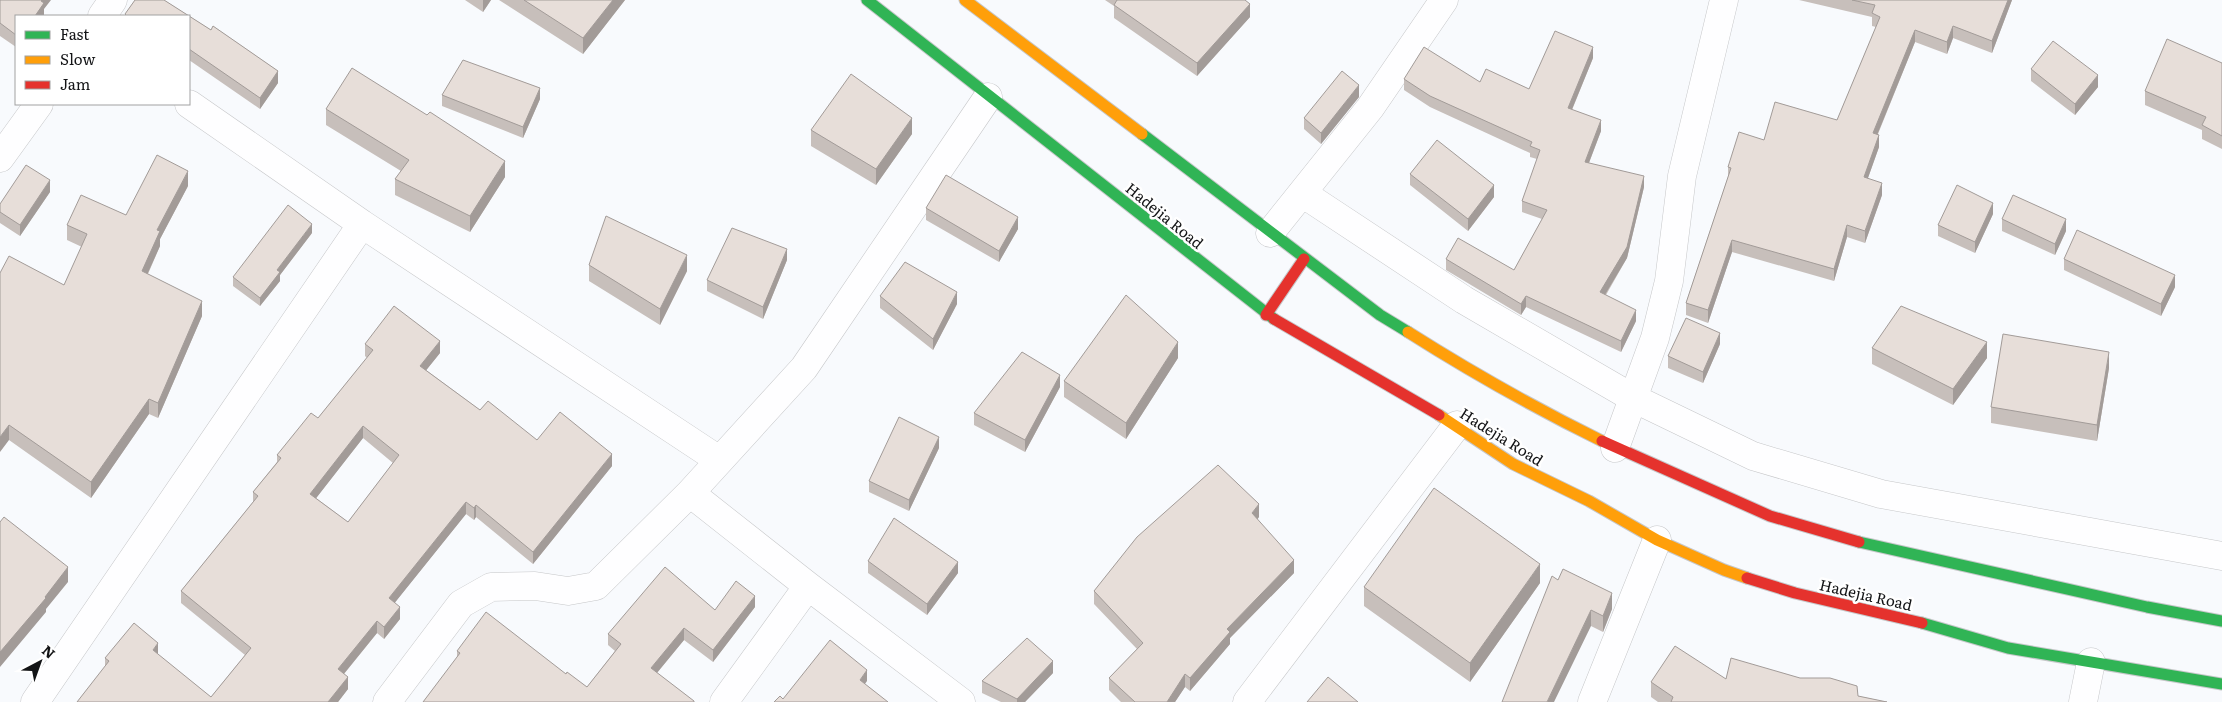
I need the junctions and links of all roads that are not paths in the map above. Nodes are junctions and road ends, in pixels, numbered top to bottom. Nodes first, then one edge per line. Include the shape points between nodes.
1 (113, 0) edge
2 (867, 0) edge
3 (965, 0) edge
4 (1444, 0) edge
5 (1724, 0) edge
6 (103, 15) edge
7 (988, 97) junction
8 (38, 105) edge
9 (190, 105) edge
10 (0, 158) edge
11 (1302, 193) junction
12 (362, 224) junction
13 (1270, 233) junction
14 (1304, 259) junction
15 (1266, 314) junction
16 (1633, 398) junction
17 (1458, 425) junction
18 (1615, 448) junction
19 (719, 460) junction
20 (690, 493) junction
21 (1657, 540) junction
22 (2222, 556) edge
23 (808, 586) junction
24 (2222, 621) edge
25 (2091, 662) junction
26 (2222, 684) edge
27 (35, 702) edge
28 (387, 702) edge
29 (724, 702) edge
30 (961, 702) edge
31 (1247, 702) edge
32 (1592, 702) edge
33 (2083, 702) edge

1 - 6 street
2 - 7 main road, Hadejia Road
3 - 13 main road
4 - 11 street via 1370,108
5 - 16 street via 1682,176 1669,281 1655,338
7 - 15 main road, Hadejia Road
7 - 19 street via 804,368
8 - 10 street
9 - 12 street
11 - 13 street
11 - 16 street via 1464,300
12 - 19 street
12 - 27 street
13 - 14 main road
14 - 15 main road
14 - 18 main road via 1380,315 1467,369
15 - 17 main road, Hadejia Road
16 - 18 street
16 - 22 street via 1753,456 1881,494
17 - 21 main road, Hadejia Road via 1513,464 1589,501
17 - 31 street
18 - 24 main road via 1770,516 1835,535 2147,607
19 - 20 street
20 - 23 street
20 - 28 street via 596,586 568,591 535,586 491,587 461,604
21 - 25 main road, Hadejia Road via 1724,570 1795,593 1902,617 2008,648
21 - 32 street
23 - 29 street
23 - 30 street
25 - 26 main road, Hadejia Road
25 - 33 street

